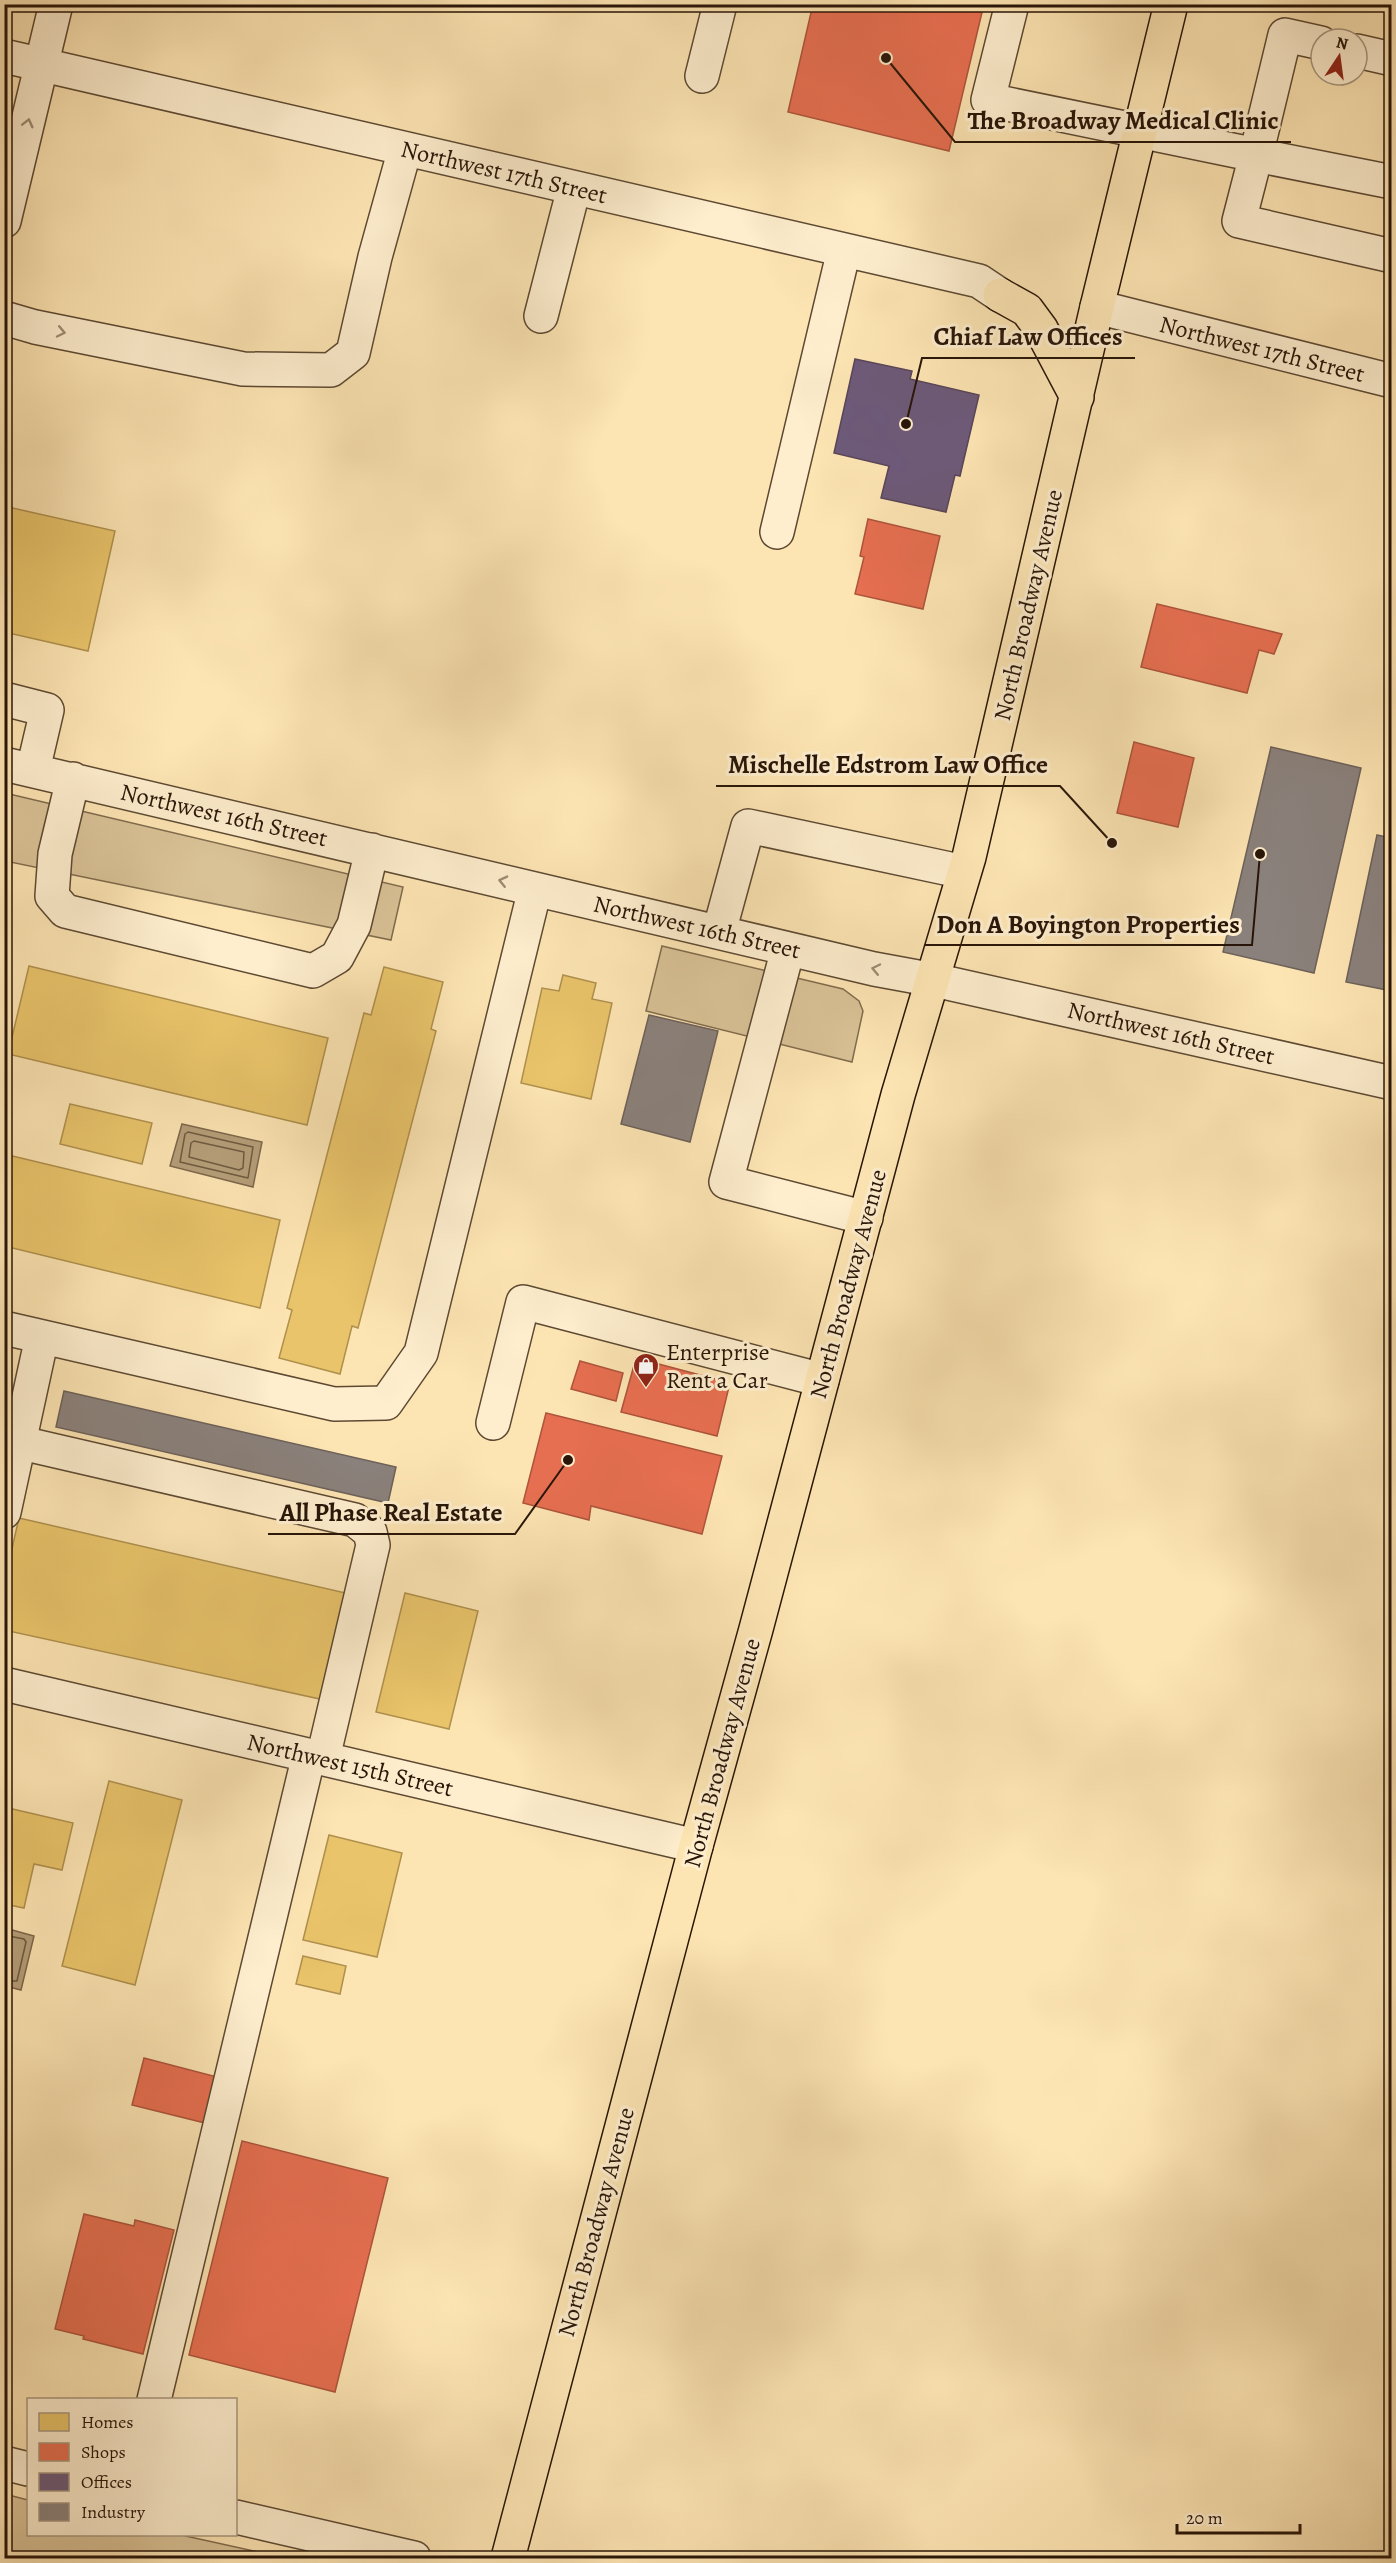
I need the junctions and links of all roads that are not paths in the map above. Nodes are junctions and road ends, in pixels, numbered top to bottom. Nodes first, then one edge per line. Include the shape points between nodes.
1 (56, 4) edge
2 (720, 4) edge
3 (1012, 4) edge
4 (1171, 4) edge
5 (1309, 40) edge
6 (1369, 54) edge
7 (4, 56) edge
8 (1392, 59) edge
9 (42, 65) junction
10 (702, 76) dead end
11 (1141, 132) junction
12 (405, 149) junction
13 (1256, 155) junction
14 (1392, 182) edge
15 (574, 188) junction
16 (4, 221) edge
17 (844, 250) junction
18 (1392, 256) edge
19 (1000, 295) joint
20 (1097, 307) junction
21 (541, 316) dead end
22 (4, 318) edge
23 (1392, 381) edge
24 (1077, 397) junction
25 (777, 532) dead end
26 (4, 699) edge
27 (19, 767) edge
28 (74, 779) junction
29 (372, 850) junction
30 (964, 872) junction
31 (535, 889) junction
32 (719, 932) junction
33 (788, 949) junction
34 (934, 980) junction
35 (1392, 1083) edge
36 (866, 1218) junction
37 (4, 1328) edge
38 (42, 1337) junction
39 (822, 1380) junction
40 (493, 1423) dead end
41 (12, 1440) edge
42 (4, 1512) edge
43 (4, 1684) edge
44 (316, 1756) junction
45 (696, 1846) junction
46 (154, 2398) edge
47 (4, 2463) edge
48 (27, 2469) edge
49 (237, 2517) edge
50 (414, 2559) edge
51 (508, 2559) edge

1 - 9 street
2 - 10 street
3 - 11 street via 988,100
4 - 11 main road, North Broadway Avenue
5 - 13 street via 1285,35
6 - 8 street
7 - 9 street, Northwest 17th Street
9 - 12 street, Northwest 17th Street
16 -> 9 street
11 - 13 street
11 - 20 main road, North Broadway Avenue
12 - 15 street, Northwest 17th Street
22 -> 12 street via 243,369 331,370 353,353
13 - 14 street
13 - 18 street via 1239,221
15 - 17 street, Northwest 17th Street
15 - 21 street
17 - 19 street, Northwest 17th Street via 979,281
17 - 25 street
19 - 24 main road via 1027,310
20 - 23 street, Northwest 17th Street
20 - 24 main road, North Broadway Avenue
24 - 30 main road, North Broadway Avenue
26 - 27 street via 47,710
27 - 28 street, Northwest 16th Street
28 - 29 street, Northwest 16th Street
28 - 29 street via 55,854 52,896 65,910 313,971 337,957 354,925
31 -> 29 street, Northwest 16th Street
30 - 32 street via 748,826
30 - 34 main road, North Broadway Avenue
31 - 32 street, Northwest 16th Street
31 - 38 street via 421,1353 386,1403 334,1404
32 - 33 street, Northwest 16th Street
34 -> 33 street, Northwest 16th Street
33 - 36 street via 726,1182
34 - 35 street, Northwest 16th Street
34 - 36 main road, North Broadway Avenue via 898,1095
36 - 39 main road, North Broadway Avenue
37 - 38 street
38 - 41 street
39 - 40 street via 523,1302
39 - 45 main road, North Broadway Avenue
41 - 42 street
41 - 44 street via 356,1520 370,1532 373,1545 362,1598
43 - 44 street, Northwest 15th Street
44 - 45 street, Northwest 15th Street
44 - 46 street
45 - 51 main road, North Broadway Avenue
47 - 48 street
49 - 50 street

